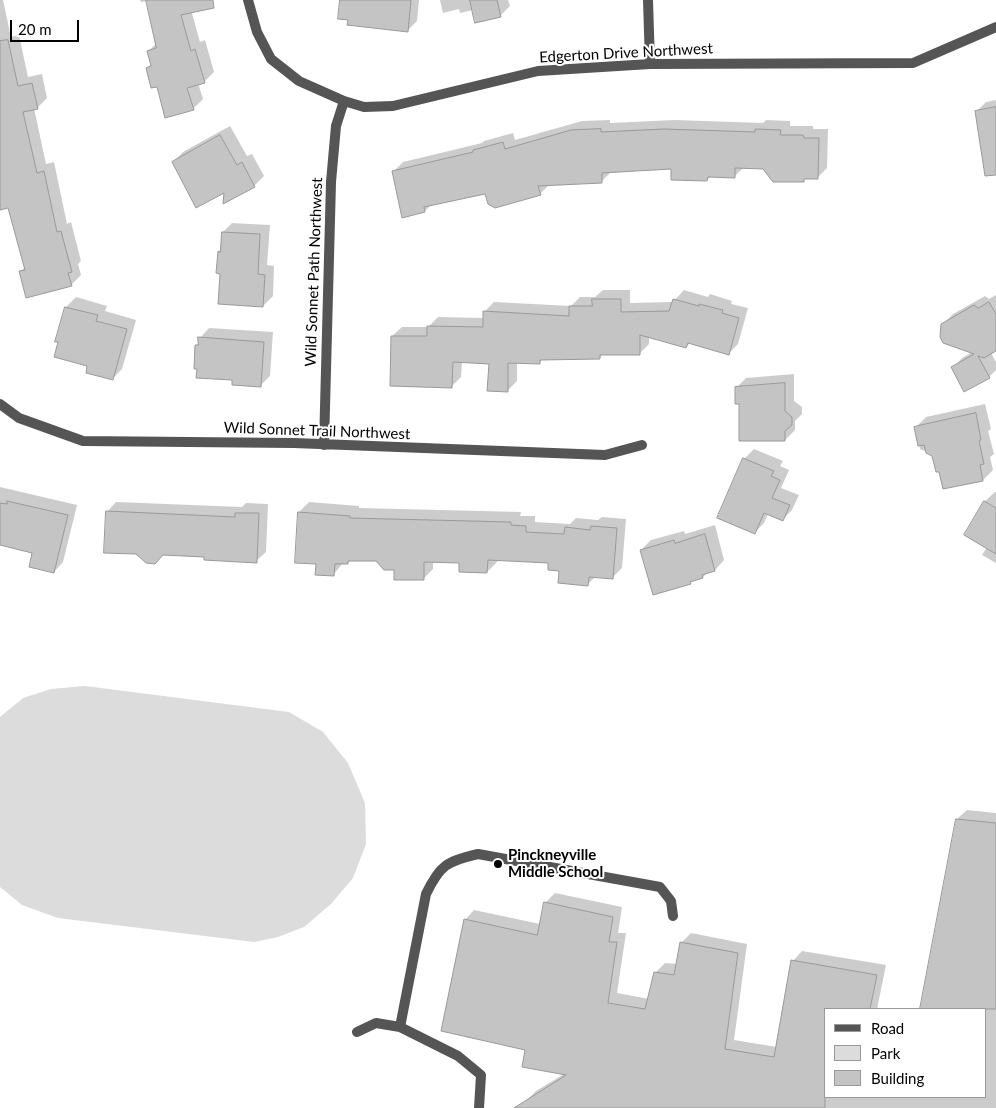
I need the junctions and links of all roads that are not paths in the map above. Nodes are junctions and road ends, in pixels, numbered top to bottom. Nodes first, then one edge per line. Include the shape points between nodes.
1 (248, 0) edge
2 (648, 0) edge
3 (996, 27) edge
4 (650, 64) junction
5 (344, 101) junction
6 (0, 404) edge
7 (324, 445) junction
8 (642, 445) dead end
9 (673, 916) dead end
10 (400, 1027) junction
11 (357, 1032) dead end
12 (479, 1108) edge

1 - 5 street, Edgerton Drive Northwest via 257,32 272,59 298,81
2 - 4 street
3 - 4 street, Edgerton Drive Northwest via 913,63
4 - 5 street, Edgerton Drive Northwest via 538,71 393,106 364,107
5 - 7 street, Wild Sonnet Path Northwest via 336,126 331,182
6 - 7 street, Wild Sonnet Trail Northwest via 19,418 83,442
7 - 8 street, Wild Sonnet Trail Northwest via 605,455
9 - 10 street via 671,901 660,887 478,854 454,860 436,874 426,894
10 - 11 street via 376,1023
10 - 12 street via 458,1056 480,1075

